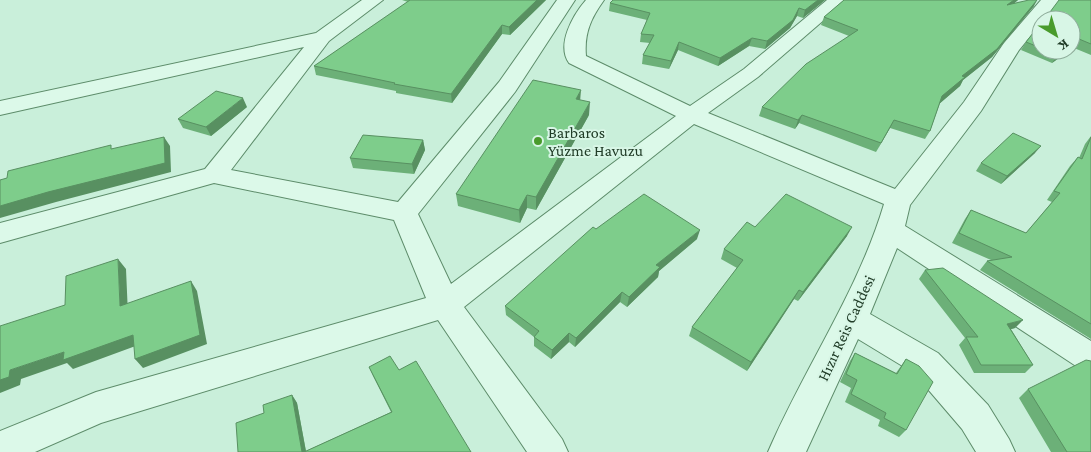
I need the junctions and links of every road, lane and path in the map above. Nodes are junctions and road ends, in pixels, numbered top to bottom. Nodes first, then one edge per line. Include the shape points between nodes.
1 (374, 0) edge
2 (566, 0) edge
3 (595, 0) edge
4 (838, 0) edge
5 (1051, 0) edge
6 (322, 37) junction
7 (0, 108) edge
8 (693, 114) junction
9 (214, 175) junction
10 (404, 213) junction
11 (894, 215) junction
12 (0, 232) edge
13 (444, 305) junction
14 (852, 319) junction
15 (1091, 358) edge
16 (0, 449) edge
17 (549, 452) edge
18 (787, 452) edge
19 (996, 452) edge

1 - 6 street
2 - 10 street via 507,87
3 - 8 street via 583,13 574,43 576,59
4 - 8 street via 751,73
5 - 11 street, Hızır Reis Caddesi via 1011,46 973,106 904,196
6 - 7 street
6 - 9 street
8 - 11 street
8 - 13 street
9 - 10 street
9 - 12 street
10 - 13 street
11 - 14 street, Hızır Reis Caddesi
11 - 15 street
13 - 16 street via 96,408
13 - 17 street
14 - 18 street, Hızır Reis Caddesi
14 - 19 street via 926,363 975,417

